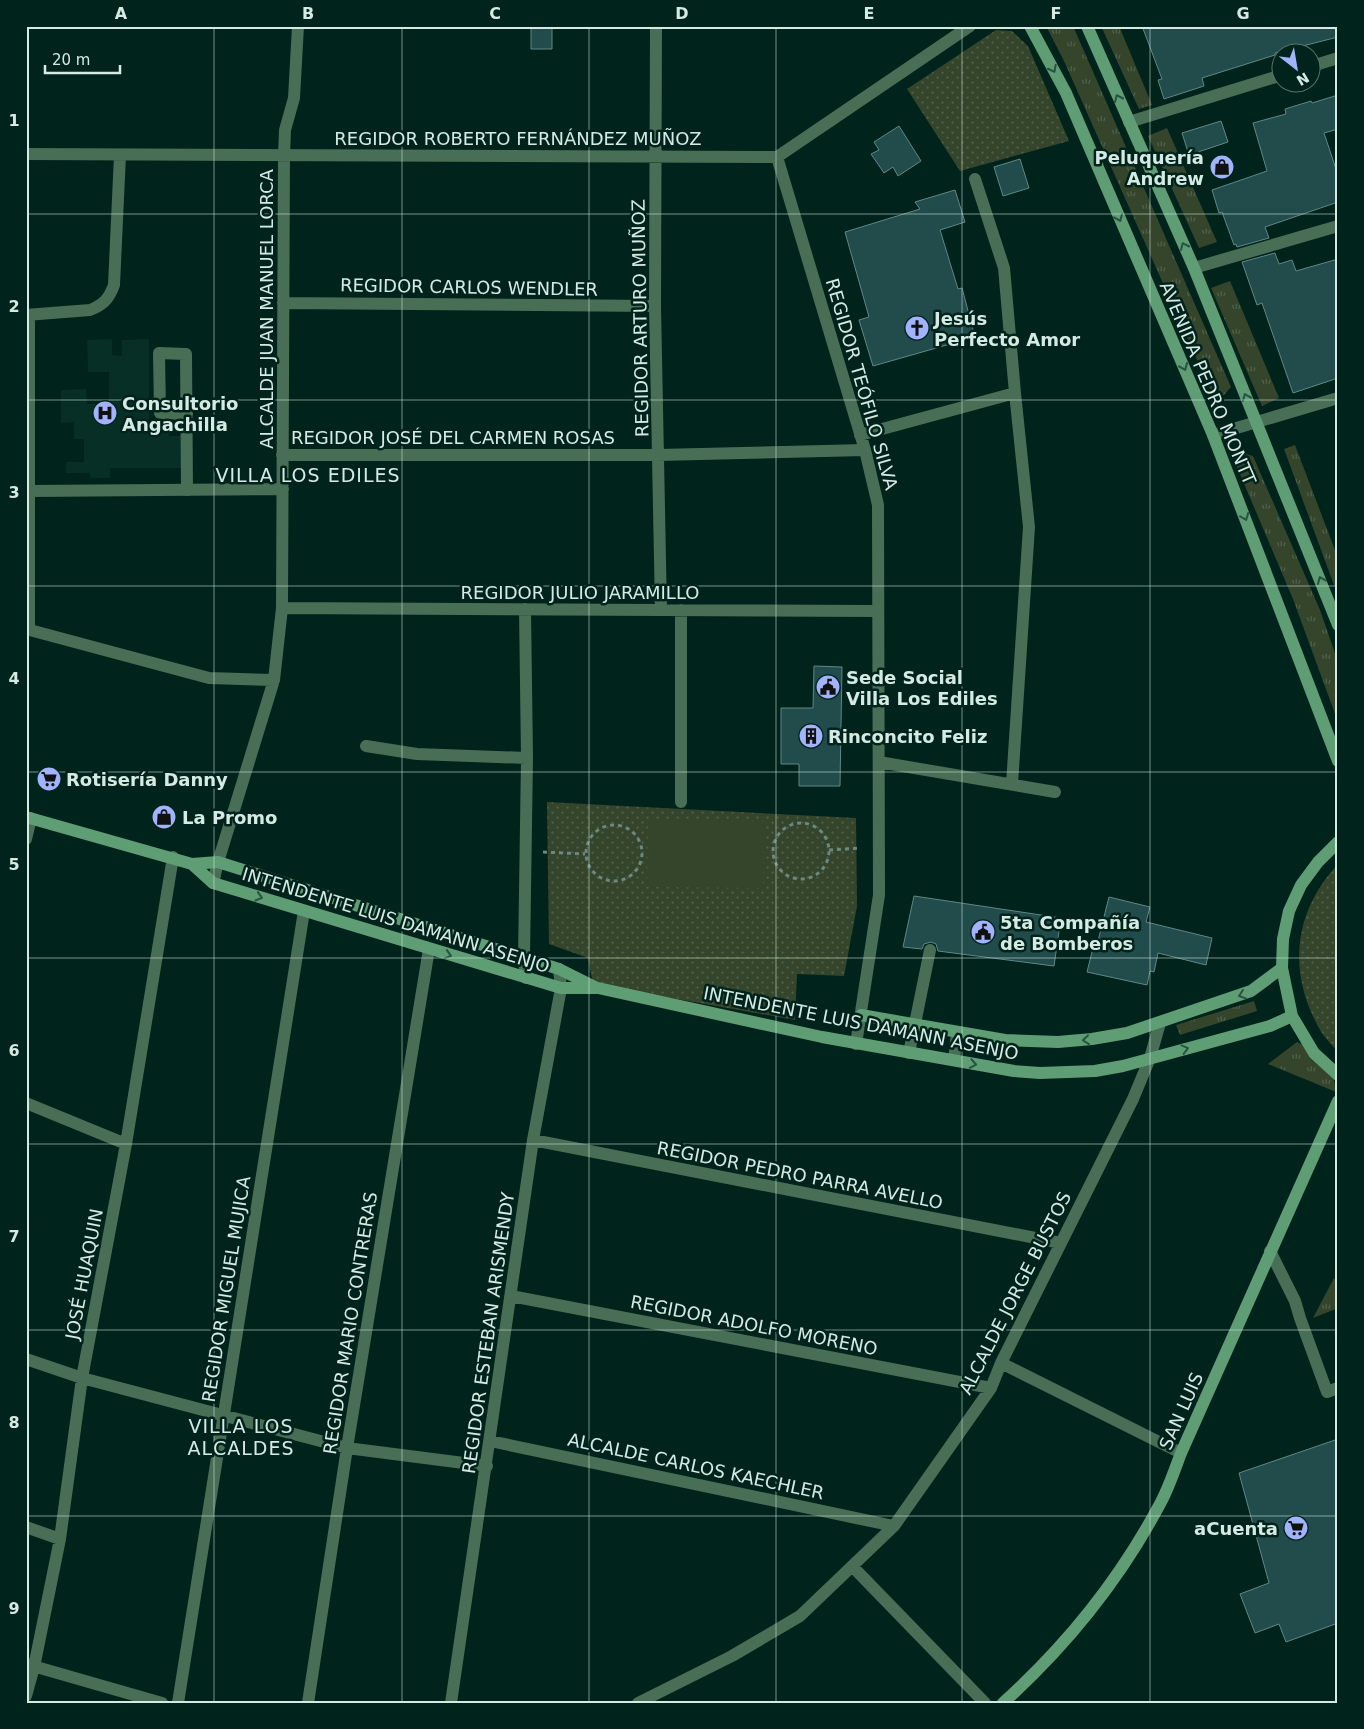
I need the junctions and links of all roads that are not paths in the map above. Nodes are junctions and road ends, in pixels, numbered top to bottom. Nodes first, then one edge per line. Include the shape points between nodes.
1 (298, 26) edge
2 (656, 26) edge
3 (970, 26) edge
4 (1030, 26) edge
5 (1086, 26) edge
6 (1338, 58) edge
7 (1322, 63) edge
8 (1272, 78) edge
9 (1129, 122) junction
10 (26, 154) edge
11 (120, 155) junction
12 (284, 155) junction
13 (656, 156) junction
14 (777, 157) junction
15 (974, 178) dead end
16 (1338, 226) edge
17 (1194, 268) junction
18 (283, 303) junction
19 (655, 306) junction
20 (28, 315) edge
21 (1015, 393) junction
22 (1338, 398) edge
23 (187, 414) junction
24 (1256, 422) junction
25 (860, 435) junction
26 (1213, 435) junction
27 (865, 450) junction
28 (282, 455) junction
29 (658, 455) junction
30 (283, 489) junction
31 (187, 490) junction
32 (28, 491) junction
33 (282, 608) junction
34 (525, 610) junction
35 (661, 610) junction
36 (681, 610) junction
37 (877, 611) junction
38 (1338, 625) edge
39 (27, 629) edge
40 (274, 680) junction
41 (366, 746) dead end
42 (527, 758) junction
43 (1338, 761) edge
44 (879, 762) junction
45 (1012, 784) junction
46 (1055, 792) dead end
47 (681, 802) dead end
48 (29, 817) edge
49 (26, 839) edge
50 (1338, 842) edge
51 (174, 858) junction
52 (218, 862) junction
53 (192, 864) junction
54 (213, 883) junction
55 (304, 911) junction
56 (429, 949) junction
57 (930, 950) dead end
58 (524, 958) junction
59 (1282, 968) junction
60 (559, 969) junction
61 (526, 978) junction
62 (561, 988) junction
63 (598, 988) junction
64 (861, 1015) junction
65 (1292, 1016) junction
66 (1160, 1022) junction
67 (914, 1025) junction
68 (957, 1033) junction
69 (856, 1044) junction
70 (909, 1053) junction
71 (1150, 1058) junction
72 (954, 1060) junction
73 (1338, 1075) edge
74 (1338, 1101) edge
75 (26, 1103) edge
76 (533, 1140) junction
77 (126, 1144) junction
78 (1061, 1243) junction
79 (1270, 1251) junction
80 (511, 1296) junction
81 (26, 1359) edge
82 (1002, 1363) junction
83 (82, 1378) junction
84 (990, 1388) junction
85 (1338, 1388) edge
86 (223, 1415) junction
87 (490, 1441) junction
88 (347, 1448) junction
89 (1181, 1453) junction
90 (487, 1466) junction
91 (894, 1526) junction
92 (26, 1527) edge
93 (60, 1539) junction
94 (852, 1566) junction
95 (30, 1665) edge
96 (26, 1696) edge
97 (162, 1703) edge
98 (178, 1703) edge
99 (308, 1703) edge
100 (452, 1703) edge
101 (638, 1703) edge
102 (985, 1703) edge
103 (1003, 1703) edge

1 - 12 street, ALCALDE JUAN MANUEL LORCA via 294,98 285,130
2 - 13 street, REGIDOR ARTURO MUÑOZ
3 - 14 street
4 -> 26 street, AVENIDA PEDRO MONTT via 1066,94
9 -> 5 street, AVENIDA PEDRO MONTT
6 - 7 street
8 - 9 street
17 -> 9 street, AVENIDA PEDRO MONTT
10 - 11 street, REGIDOR ROBERTO FERNÁNDEZ MUÑOZ
11 - 12 street, REGIDOR ROBERTO FERNÁNDEZ MUÑOZ
11 - 20 street via 111,294 106,301 90,310
12 - 13 street, REGIDOR ROBERTO FERNÁNDEZ MUÑOZ
12 - 18 street, ALCALDE JUAN MANUEL LORCA
13 - 14 street, REGIDOR ROBERTO FERNÁNDEZ MUÑOZ
13 - 19 street, REGIDOR ARTURO MUÑOZ
14 - 25 street, REGIDOR TEÓFILO SILVA
15 - 21 street via 1004,268
16 - 17 street
24 -> 17 street, AVENIDA PEDRO MONTT
18 - 19 street, REGIDOR CARLOS WENDLER
18 - 28 street, ALCALDE JUAN MANUEL LORCA
19 - 29 street, REGIDOR ARTURO MUÑOZ
20 - 32 street
21 - 25 street
21 - 45 street via 1029,527
22 - 24 street
23 - 23 street via 186,354 159,353 160,413
23 - 31 street
24 - 26 street
38 -> 24 street, AVENIDA PEDRO MONTT
25 - 27 street, REGIDOR TEÓFILO SILVA
26 -> 43 street, AVENIDA PEDRO MONTT
27 - 29 street, REGIDOR JOSÉ DEL CARMEN ROSAS
27 - 37 street, REGIDOR TEÓFILO SILVA via 878,505
28 - 29 street, REGIDOR JOSÉ DEL CARMEN ROSAS
28 - 30 street, ALCALDE JUAN MANUEL LORCA
29 - 35 street, REGIDOR ARTURO MUÑOZ
30 - 31 street
30 - 33 street, ALCALDE JUAN MANUEL LORCA
31 - 32 street
32 - 39 street
33 - 34 street, REGIDOR JULIO JARAMILLO
33 - 40 street, ALCALDE JUAN MANUEL LORCA
34 - 35 street, REGIDOR JULIO JARAMILLO
34 - 42 street
35 - 36 street, REGIDOR JULIO JARAMILLO
36 - 37 street, REGIDOR JULIO JARAMILLO
36 - 47 street
37 - 44 street, REGIDOR TEÓFILO SILVA
39 - 40 street via 210,678
40 - 52 street, ALCALDE JUAN MANUEL LORCA
41 - 42 street via 417,754
42 - 58 street
44 - 45 street
44 - 64 street, REGIDOR TEÓFILO SILVA via 879,895
45 - 46 street
48 - 49 street
48 - 51 street, INTENDENTE LUIS DAMANN ASENJO
50 - 59 street via 1301,885 1289,911 1283,939
51 - 53 street, INTENDENTE LUIS DAMANN ASENJO
51 - 77 street, JOSÉ HUAQUIN
52 - 53 street, INTENDENTE LUIS DAMANN ASENJO
52 - 54 street, ALCALDE JUAN MANUEL LORCA
52 - 58 street, INTENDENTE LUIS DAMANN ASENJO
53 - 54 street, INTENDENTE LUIS DAMANN ASENJO
54 -> 55 street, INTENDENTE LUIS DAMANN ASENJO
55 - 56 street, INTENDENTE LUIS DAMANN ASENJO
55 - 86 street, REGIDOR MIGUEL MUJICA
56 -> 61 street, INTENDENTE LUIS DAMANN ASENJO
56 - 88 street, REGIDOR MARIO CONTRERAS
57 - 67 street
58 - 60 street, INTENDENTE LUIS DAMANN ASENJO
58 - 61 street
59 - 65 street
59 -> 66 street, INTENDENTE LUIS DAMANN ASENJO via 1252,991
60 - 62 street, REGIDOR ESTEBAN ARISMENDY
60 - 63 street, INTENDENTE LUIS DAMANN ASENJO
61 - 62 street, INTENDENTE LUIS DAMANN ASENJO
62 - 63 street, INTENDENTE LUIS DAMANN ASENJO
62 - 76 street, REGIDOR ESTEBAN ARISMENDY
63 - 69 street, INTENDENTE LUIS DAMANN ASENJO
64 - 67 street, INTENDENTE LUIS DAMANN ASENJO
64 - 69 street, REGIDOR TEÓFILO SILVA
71 -> 65 street, INTENDENTE LUIS DAMANN ASENJO via 1270,1026
65 - 73 street via 1314,1053
66 -> 68 street, INTENDENTE LUIS DAMANN ASENJO via 1127,1033 1058,1042 1005,1040
66 - 71 street, ALCALDE JORGE BUSTOS
67 - 68 street, INTENDENTE LUIS DAMANN ASENJO
67 - 70 street
68 - 72 street
69 - 70 street, INTENDENTE LUIS DAMANN ASENJO
70 - 72 street, INTENDENTE LUIS DAMANN ASENJO
72 -> 71 street, INTENDENTE LUIS DAMANN ASENJO via 1014,1071 1067,1074 1123,1066
71 - 78 street, ALCALDE JORGE BUSTOS
74 - 79 street, SAN LUIS
75 - 77 street
76 - 78 street, REGIDOR PEDRO PARRA AVELLO
76 - 80 street, REGIDOR ESTEBAN ARISMENDY
77 - 83 street, JOSÉ HUAQUIN
78 - 82 street, ALCALDE JORGE BUSTOS
79 - 85 street via 1296,1300 1327,1392
79 - 89 street, SAN LUIS
80 - 84 street, REGIDOR ADOLFO MORENO
80 - 87 street, REGIDOR ESTEBAN ARISMENDY
81 - 83 street
82 - 84 street, ALCALDE JORGE BUSTOS
82 - 89 street
83 - 86 street
83 - 93 street, JOSÉ HUAQUIN
84 - 91 street, ALCALDE JORGE BUSTOS
86 - 88 street
86 - 98 street, REGIDOR MIGUEL MUJICA
87 - 90 street, REGIDOR ESTEBAN ARISMENDY
87 - 91 street, ALCALDE CARLOS KAECHLER
88 - 90 street
88 - 99 street, REGIDOR MARIO CONTRERAS
89 - 103 street, SAN LUIS via 1162,1501 1107,1589 1054,1654
90 - 100 street, REGIDOR ESTEBAN ARISMENDY
91 - 94 street, ALCALDE JORGE BUSTOS
92 - 93 street
93 - 95 street, JOSÉ HUAQUIN
94 - 101 street, ALCALDE JORGE BUSTOS via 800,1616 732,1656
94 - 102 street
95 - 96 street, JOSÉ HUAQUIN
95 - 97 street

